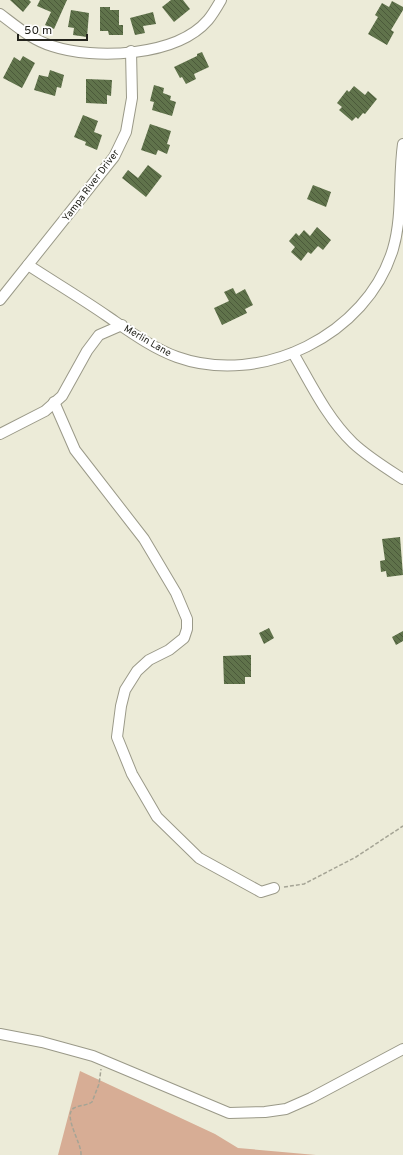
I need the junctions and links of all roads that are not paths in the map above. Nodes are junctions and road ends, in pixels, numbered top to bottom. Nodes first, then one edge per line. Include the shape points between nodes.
1 (221, 0) edge
2 (0, 14) edge
3 (131, 51) junction
4 (403, 146) edge
5 (28, 265) junction
6 (0, 300) edge
7 (122, 326) junction
8 (293, 353) junction
9 (54, 402) junction
10 (0, 434) edge
11 (403, 479) edge
12 (274, 888) road end
13 (0, 1034) edge
14 (403, 1049) edge

1 - 3 street via 207,21 184,38 164,46
2 - 3 street via 30,37 51,46 80,53 108,55
3 - 5 street, Yampa River Driver via 132,98 126,132 114,157
4 - 8 street, Merlin Lane via 398,227 391,254 381,277 367,297 343,322 327,335
5 - 6 street, Yampa River Driver
5 - 7 street, Merlin Lane
7 - 8 street, Merlin Lane via 162,350 178,357 205,363 255,363
7 - 9 street via 99,335 87,350 62,396
8 - 11 street via 319,398 345,435
9 - 10 street via 45,411
9 - 12 street via 75,450 144,539 176,593 187,619 184,638 169,650 149,660 137,671 125,690 117,737 132,774 157,816 199,858 261,892
13 - 14 street via 42,1042 103,1060 229,1113 286,1109

